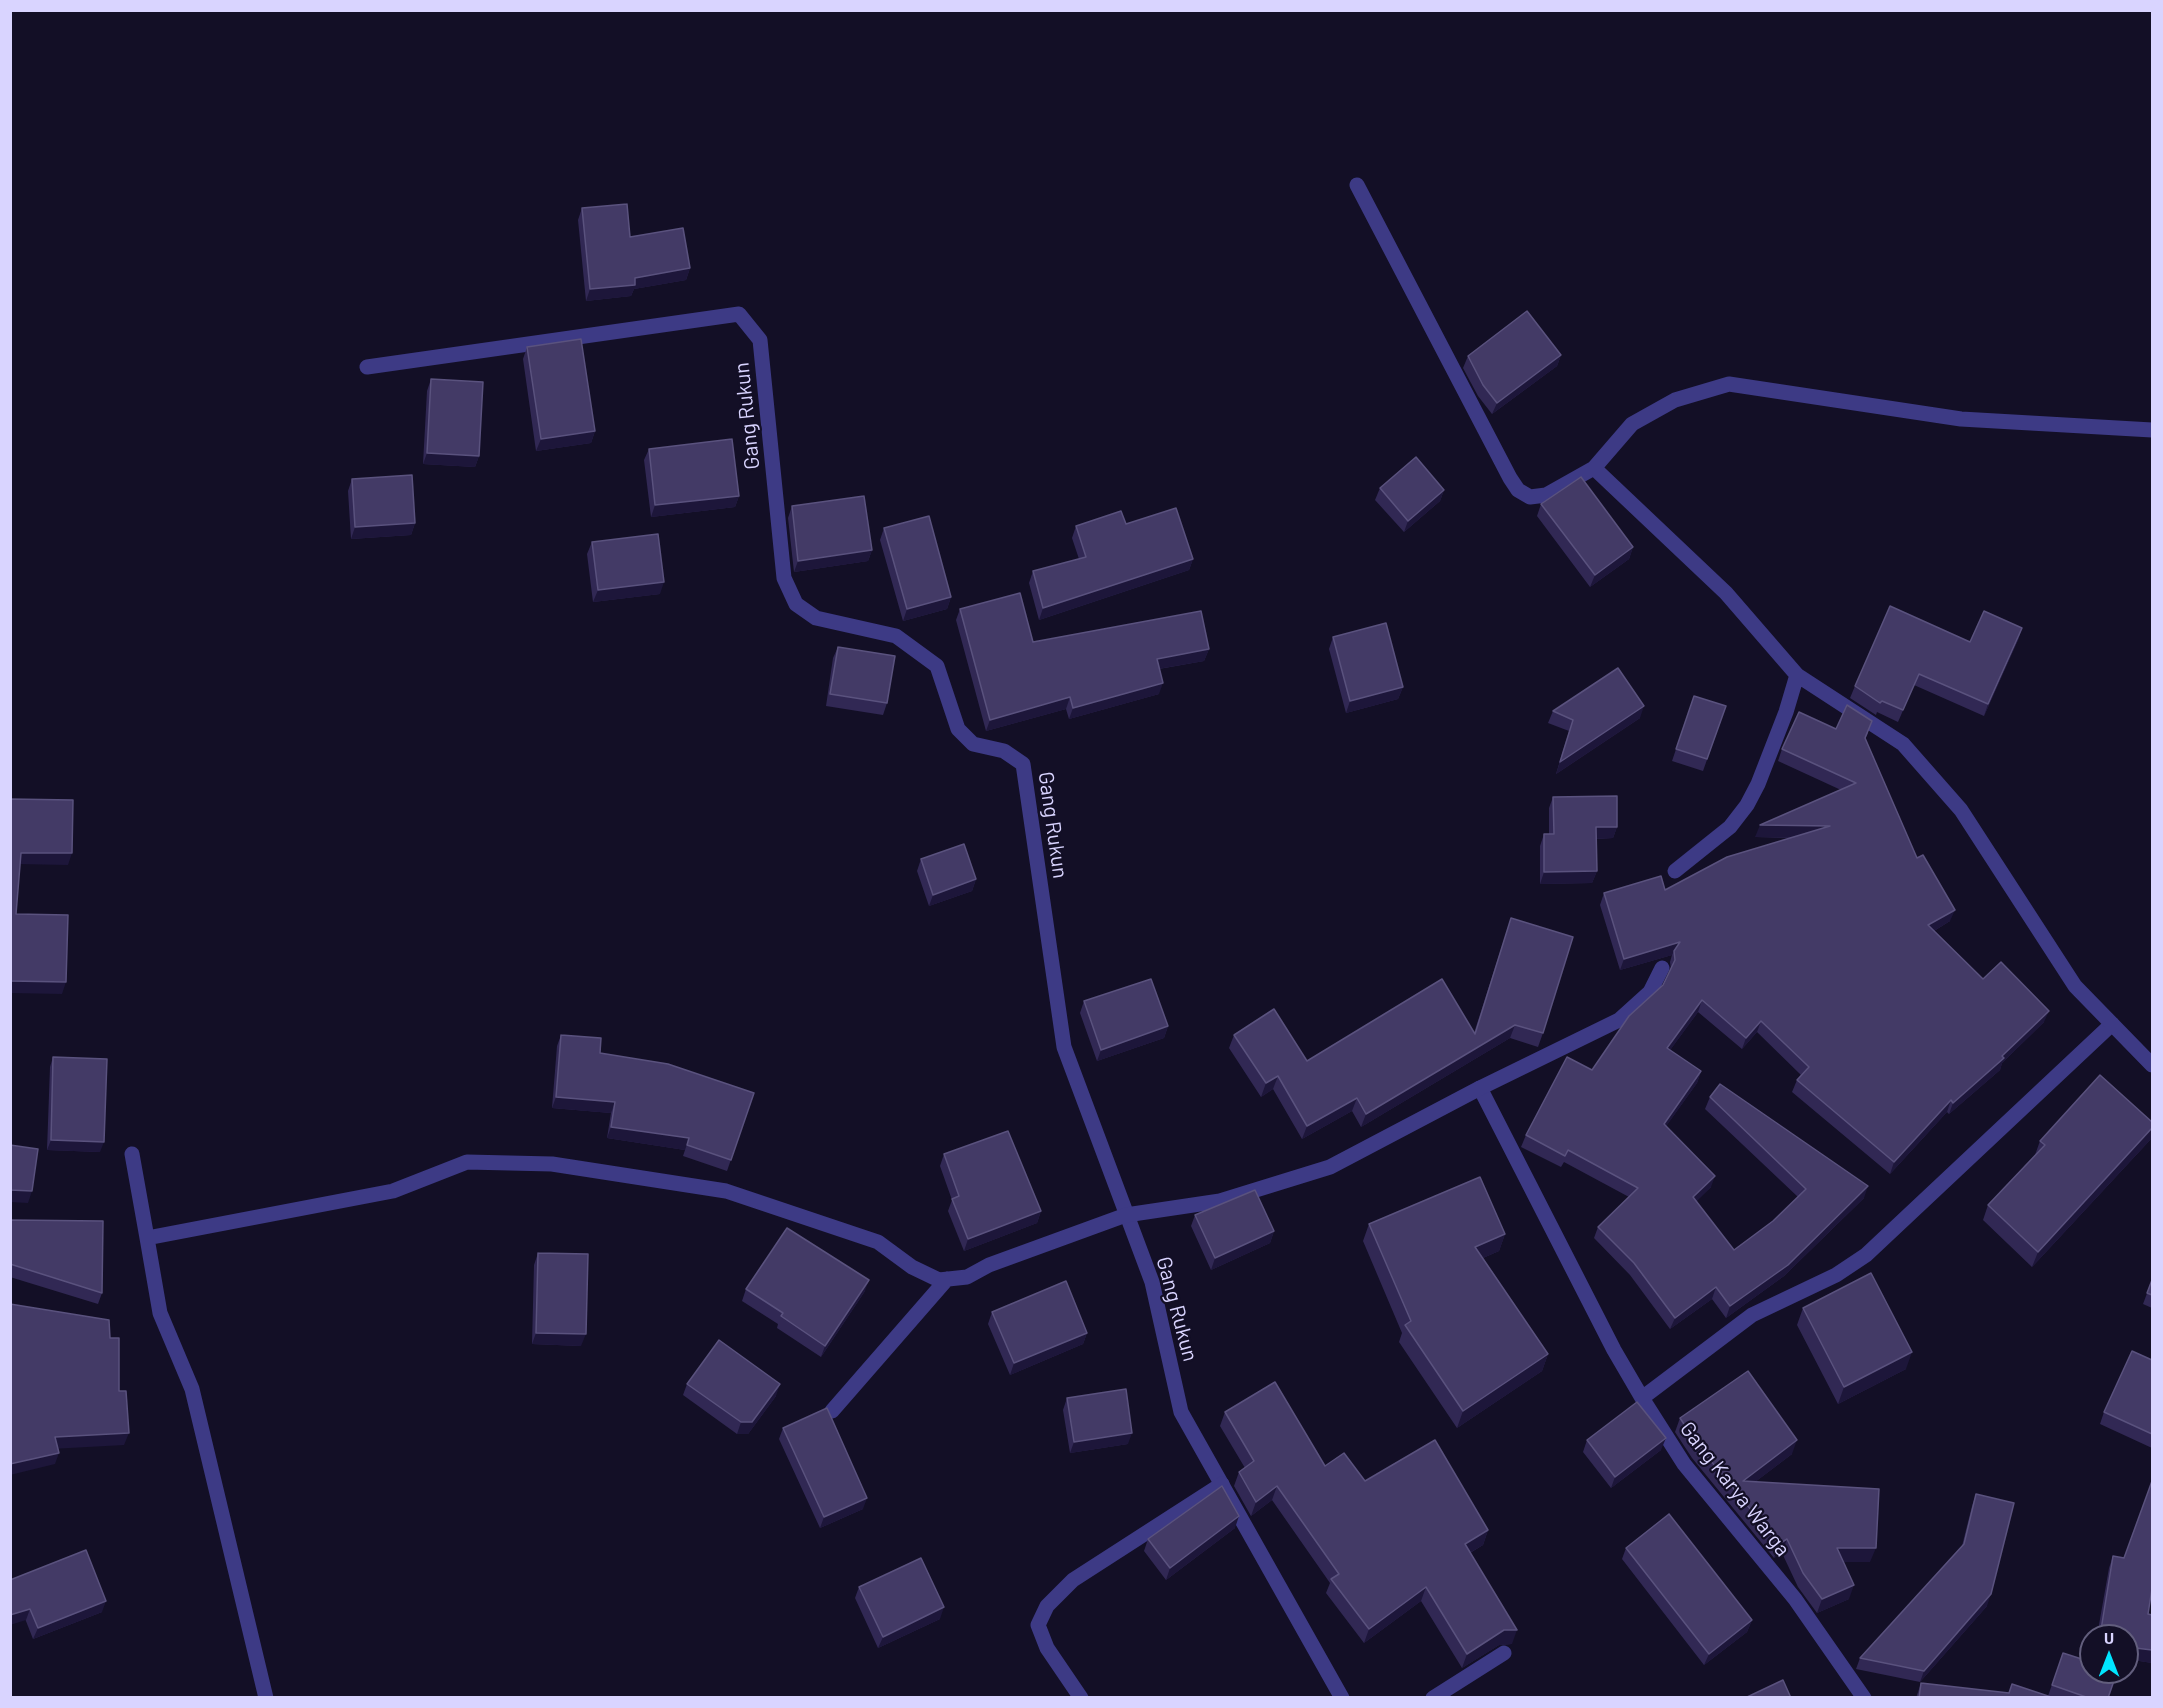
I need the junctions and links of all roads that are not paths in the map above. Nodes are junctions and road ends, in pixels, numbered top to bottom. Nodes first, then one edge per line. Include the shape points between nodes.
1 (1357, 185) dead end
2 (367, 367) dead end
3 (2152, 430) edge
4 (1594, 468) junction
5 (1797, 675) junction
6 (1675, 872) dead end
7 (1662, 968) dead end
8 (2112, 1024) junction
9 (2152, 1065) edge
10 (1480, 1088) junction
11 (132, 1154) dead end
12 (1126, 1215) junction
13 (147, 1238) junction
14 (947, 1279) junction
15 (1642, 1398) junction
16 (832, 1411) dead end
17 (1222, 1484) junction
18 (1504, 1653) edge
19 (266, 1698) edge
20 (1081, 1698) edge
21 (1342, 1698) edge
22 (1433, 1698) edge
23 (1864, 1698) edge

1 - 4 street via 1518,490 1530,497 1546,495
2 - 12 street, Gang Rukun via 739,315 760,340 784,578 796,603 816,618 896,636 937,666 958,729 973,744 1004,751 1023,764 1064,1047
3 - 4 street via 1961,419 1729,384 1675,400 1632,424
4 - 5 street via 1726,593
5 - 6 street via 1748,805 1730,827
5 - 8 street via 1903,744 1961,810 2075,986
7 - 10 street via 1650,992 1619,1020
8 - 9 street
8 - 15 street via 1866,1255 1836,1275 1752,1315
10 - 12 street via 1330,1167 1220,1201
10 - 15 street, Gang Karya Warga
11 - 13 street
12 - 14 street via 989,1265 967,1277
12 - 17 street, Gang Rukun via 1152,1282 1181,1412
13 - 14 street via 393,1191 467,1162 552,1164 726,1191 878,1242 912,1267 939,1280
13 - 19 street via 160,1313 192,1389
14 - 16 street
15 - 23 street, Gang Karya Warga via 1684,1464 1795,1599
17 - 20 street via 1073,1580 1047,1606 1038,1625 1047,1648
17 - 21 street, Gang Rukun
18 - 22 street

